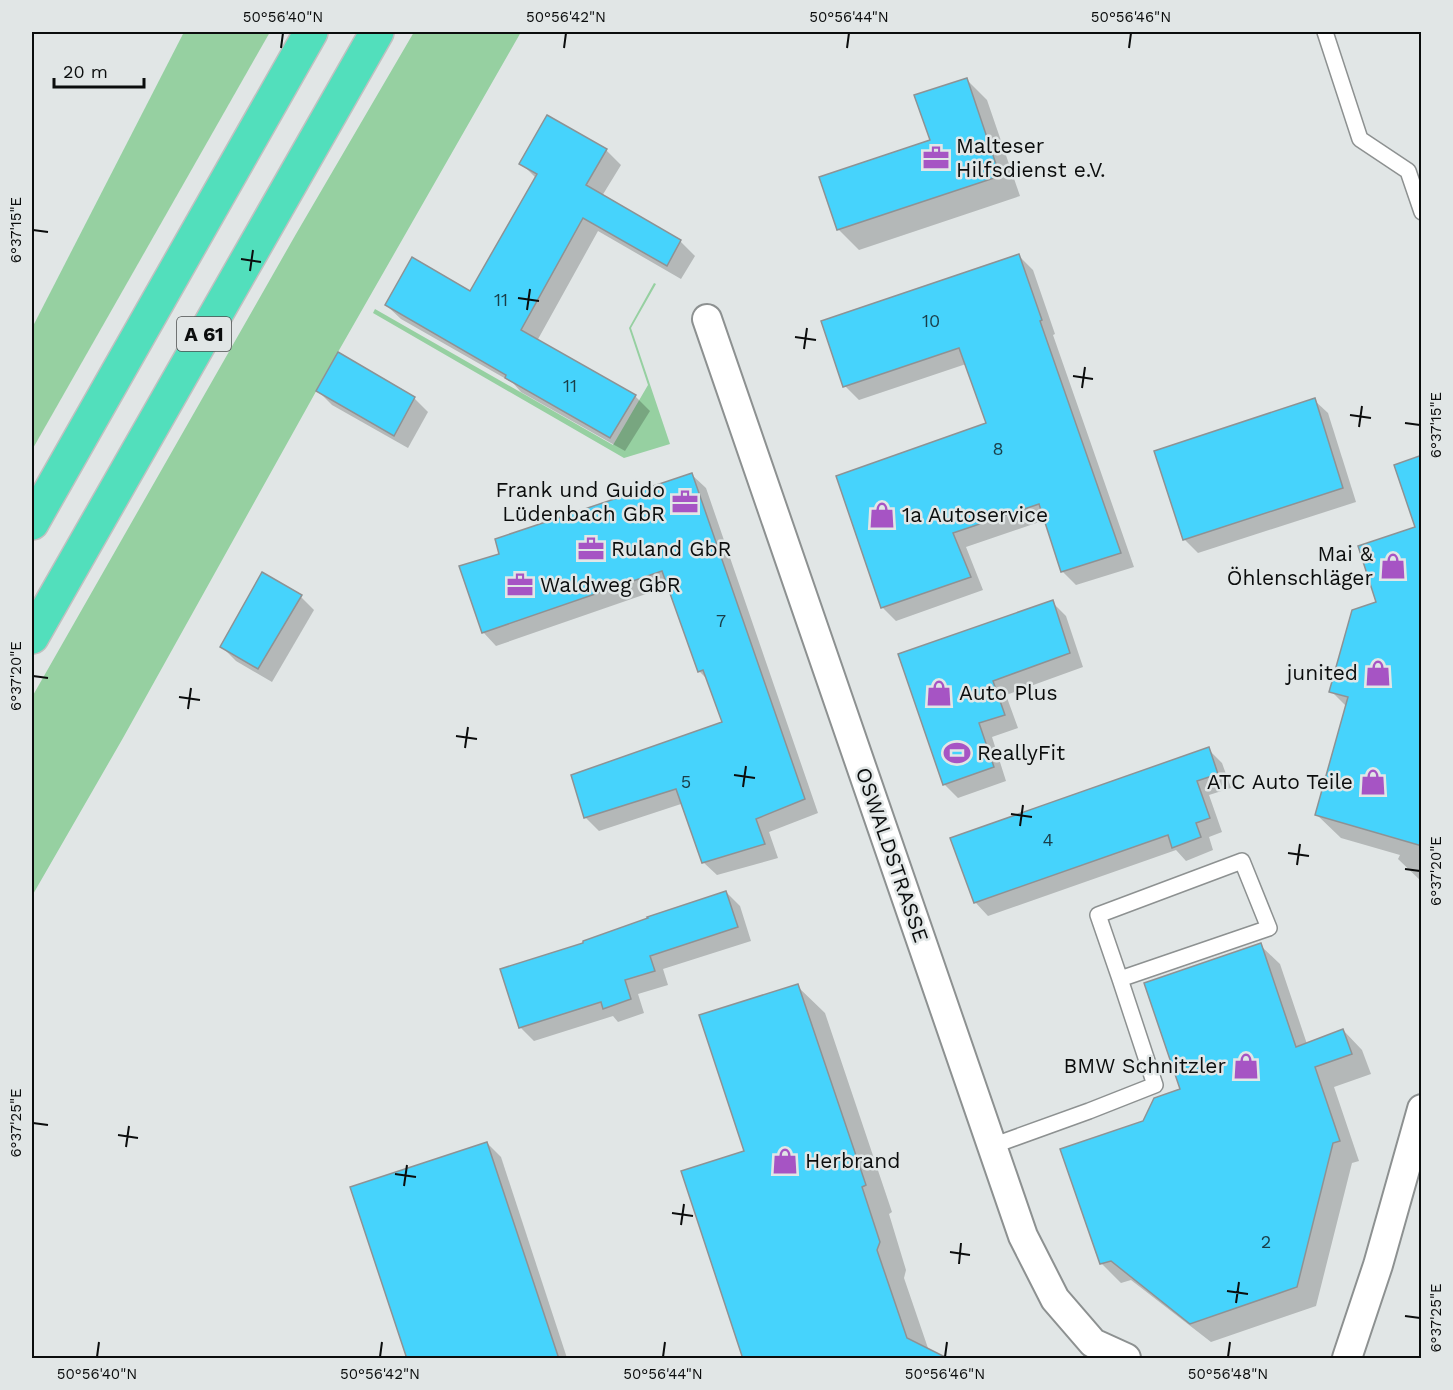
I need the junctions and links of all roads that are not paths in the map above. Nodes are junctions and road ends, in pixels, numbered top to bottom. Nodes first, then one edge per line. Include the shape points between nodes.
1 (311, 32) edge
2 (377, 32) edge
3 (1325, 32) edge
4 (1415, 169) edge
5 (1422, 212) edge
6 (707, 319) dead end
7 (32, 522) edge
8 (32, 637) edge
9 (1120, 979) junction
10 (1422, 1109) edge
11 (992, 1146) junction
12 (1126, 1359) edge
13 (1347, 1359) edge

1 - 7 highway, A 61
2 - 8 highway, A 61
3 - 4 lane via 1360,139
4 - 5 lane
6 - 11 street, OSWALDSTRASSE
9 - 9 lane via 1269,928 1242,861 1098,915
9 - 11 lane via 1155,1085
10 - 13 street
11 - 12 street, OSWALDSTRASSE via 1023,1236 1055,1299 1094,1343

